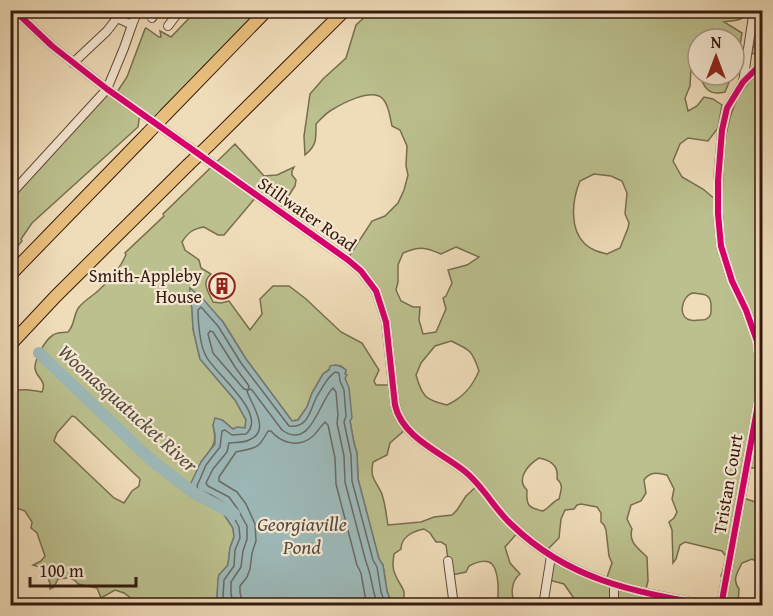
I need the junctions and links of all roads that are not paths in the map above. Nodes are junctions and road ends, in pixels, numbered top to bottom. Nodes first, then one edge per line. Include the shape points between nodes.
1 (14, 10) edge
2 (138, 10) edge
3 (180, 10) edge
4 (262, 10) edge
5 (267, 10) edge
6 (345, 10) edge
7 (759, 10) edge
8 (116, 14) edge
9 (132, 25) junction
10 (168, 26) dead end
11 (234, 45) junction
12 (746, 58) edge
13 (74, 63) junction
14 (762, 63) edge
15 (746, 78) edge
16 (739, 87) edge
17 (107, 89) junction
18 (10, 195) edge
19 (10, 275) edge
20 (10, 345) edge
21 (551, 556) junction
22 (448, 561) dead end
23 (614, 585) junction
24 (454, 606) edge
25 (543, 606) edge
26 (614, 606) edge
27 (714, 606) edge
28 (721, 606) edge

1 - 13 street, Stillwater Road
2 - 9 street
3 - 10 street
4 - 11 highway
5 - 11 highway
6 - 20 highway, bridge
7 - 12 street, Tristan Court via 753,16
8 - 9 street
8 - 13 street via 107,31
9 - 17 street
11 - 19 highway, bridge
13 - 17 street, Stillwater Road
14 - 15 street, Tristan Court
16 - 28 street, Tristan Court via 727,108 722,130 718,213 721,246 757,341 761,376
17 - 18 street
17 - 21 street, Stillwater Road via 361,271 376,291 386,322 395,405 401,420 411,432 465,471 512,526
21 - 23 street, Stillwater Road
21 - 25 street
22 - 24 street
23 - 26 street
23 - 27 street, Stillwater Road

